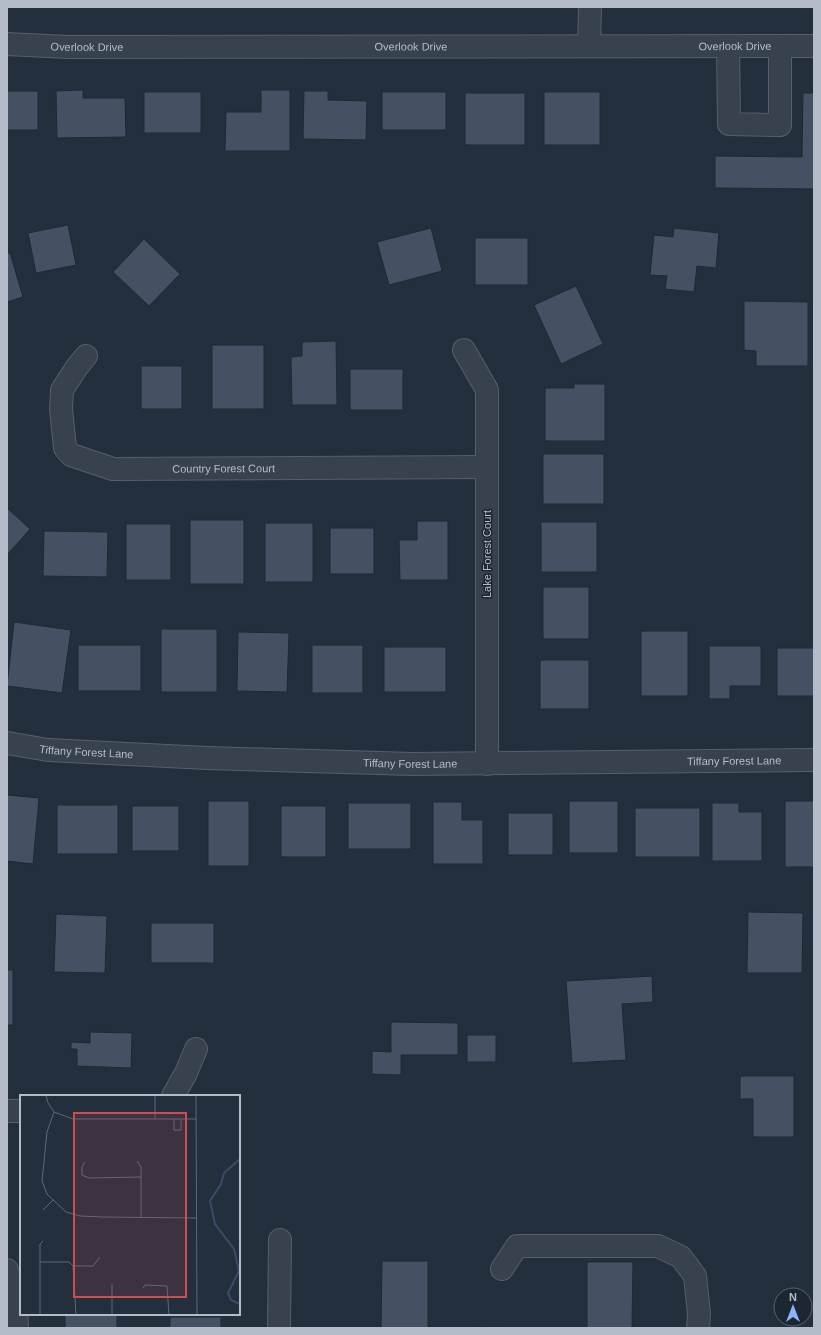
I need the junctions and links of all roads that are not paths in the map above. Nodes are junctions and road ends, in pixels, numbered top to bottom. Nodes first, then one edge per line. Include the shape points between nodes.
1 (590, 7) edge
2 (7, 44) edge
3 (589, 46) junction
4 (814, 46) edge
5 (780, 55) junction
6 (728, 56) junction
7 (464, 350) dead end
8 (86, 356) dead end
9 (487, 468) junction
10 (7, 743) edge
11 (814, 760) edge
12 (487, 764) junction
13 (196, 1049) dead end
14 (174, 1095) edge
15 (7, 1111) edge
16 (20, 1111) edge
17 (280, 1240) dead end
18 (502, 1269) dead end
19 (7, 1270) edge
20 (17, 1328) edge
21 (279, 1328) edge
22 (698, 1328) edge

1 - 3 street
2 - 3 street, Overlook Drive via 68,47
3 - 6 street, Overlook Drive
4 - 5 street, Overlook Drive
5 - 6 street, Overlook Drive
5 - 6 street via 780,125 729,124
7 - 9 street, Lake Forest Court via 487,390
8 - 9 street, Country Forest Court via 62,390 65,448 71,455 113,468
9 - 12 street, Lake Forest Court
10 - 12 street, Tiffany Forest Lane via 48,750 207,758
11 - 12 street, Tiffany Forest Lane
13 - 14 street
15 - 16 street
17 - 21 street
18 - 22 street via 517,1246 658,1246 681,1257 695,1276
19 - 20 street via 16,1307

